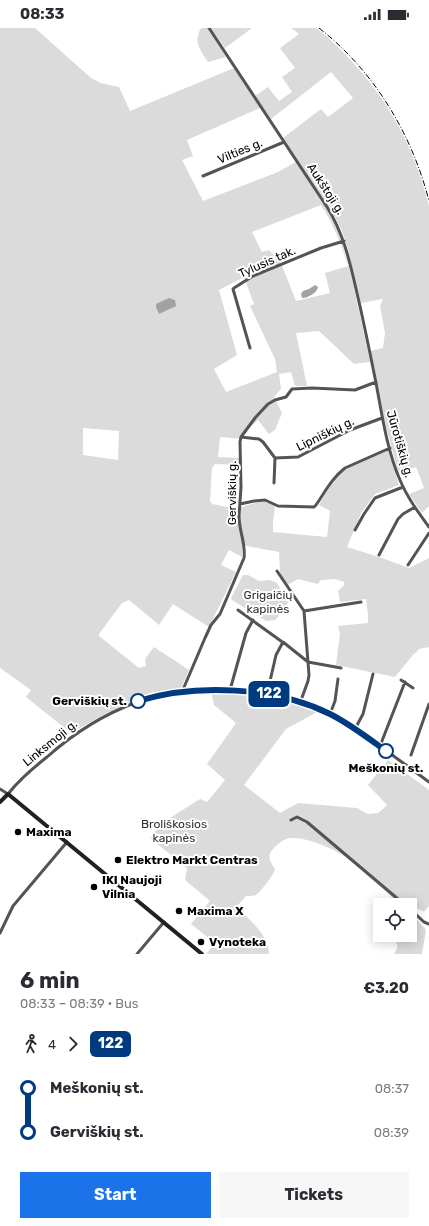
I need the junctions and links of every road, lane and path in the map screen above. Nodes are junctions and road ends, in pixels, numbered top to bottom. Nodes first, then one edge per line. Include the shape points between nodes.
1 (209, 28) edge
2 (284, 142) junction
3 (203, 176) dead end
4 (344, 241) junction
5 (250, 348) dead end
6 (376, 382) junction
7 (382, 418) junction
8 (241, 436) junction
9 (390, 448) junction
10 (275, 458) junction
11 (274, 483) dead end
12 (403, 487) junction
13 (240, 504) junction
14 (415, 507) junction
15 (429, 527) edge
16 (355, 530) dead end
17 (429, 533) edge
18 (379, 555) dead end
19 (408, 565) dead end
20 (277, 571) dead end
21 (361, 602) dead end
22 (238, 610) dead end
23 (304, 611) junction
24 (253, 620) junction
25 (282, 642) junction
26 (308, 662) junction
27 (341, 668) dead end
28 (373, 674) dead end
29 (338, 679) dead end
30 (413, 688) dead end
31 (230, 690) junction
32 (182, 692) junction
33 (267, 694) junction
34 (300, 703) junction
35 (429, 704) edge
36 (330, 714) junction
37 (355, 729) junction
38 (380, 746) junction
39 (411, 755) dead end
40 (429, 782) edge
41 (0, 789) edge
42 (8, 794) junction
43 (0, 802) edge
44 (291, 820) dead end
45 (67, 842) junction
46 (397, 898) edge
47 (417, 916) edge
48 (164, 922) junction
49 (429, 924) edge
50 (0, 933) edge
51 (137, 954) edge
52 (202, 954) edge

1 - 2 street, Aukštoji g.
2 - 3 street, Vilties g.
2 - 4 street, Aukštoji g. via 332,216
4 - 5 street, Tylusis tak. via 253,276 234,288
4 - 6 street, Aukštoji g.
6 - 7 street, Jūrotiškių g.
6 - 8 street via 355,390 292,389 286,397 268,404
7 - 9 street, Jūrotiškių g.
7 - 10 street, Lipniškių g. via 350,430 298,457
8 - 10 street via 263,442
8 - 13 street, Gerviškių g.
9 - 12 street, Jūrotiškių g.
9 - 13 street via 345,468 330,483 314,507 278,506 265,500
10 - 11 street
12 - 14 street, Jūrotiškių g.
12 - 16 street via 375,498
13 - 32 street, Gerviškių g. via 239,524 245,554 243,564 233,582 227,602 209,630
14 - 15 street, Jūrotiškių g.
14 - 18 street via 398,518
17 - 19 street
20 - 23 street
21 - 23 street
22 - 24 street
23 - 26 street
24 - 25 street
24 - 31 street via 246,633
25 - 26 street
25 - 33 street via 276,655
26 - 27 street
26 - 34 street via 308,681
28 - 37 street via 363,714
29 - 36 street
30 - 38 street via 403,681
31 - 32 street, Linksmoji g.
31 - 33 street, Linksmoji g.
32 - 42 street, Linksmoji g. via 138,701 87,726 26,774
33 - 34 street, Linksmoji g.
34 - 36 street, Linksmoji g.
35 - 39 street
36 - 37 street, Linksmoji g.
37 - 38 street, Linksmoji g.
38 - 40 street, Linksmoji g.
41 - 42 street
42 - 43 main road, Linksmoji g.
42 - 45 main road
44 - 46 street via 297,817 307,822
45 - 48 main road
45 - 50 street via 13,906
47 - 49 street
48 - 51 street
48 - 52 main road

